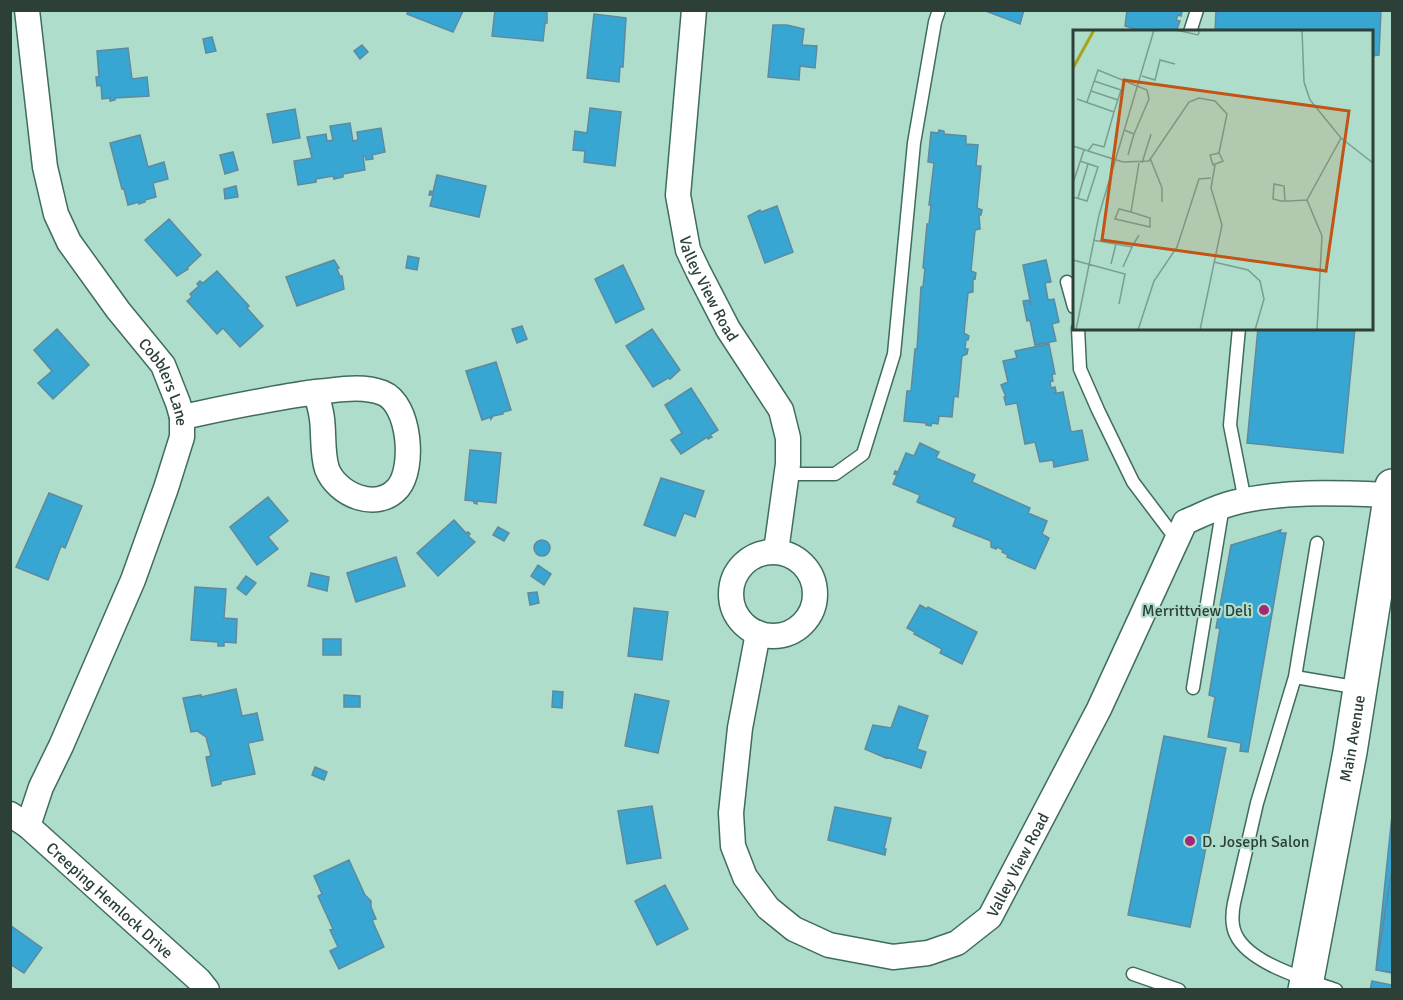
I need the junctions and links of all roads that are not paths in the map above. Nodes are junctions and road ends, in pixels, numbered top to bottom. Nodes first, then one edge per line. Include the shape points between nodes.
1 (27, 10) edge
2 (694, 10) edge
3 (939, 10) edge
4 (1197, 10) edge
5 (1191, 30) edge
6 (1067, 282) dead end
7 (1073, 303) edge
8 (1078, 330) edge
9 (1239, 330) edge
10 (316, 392) junction
11 (182, 417) junction
12 (786, 474) junction
13 (1392, 493) edge
14 (1234, 504) junction
15 (1176, 539) junction
16 (1317, 543) dead end
17 (782, 553) junction
18 (758, 633) junction
19 (1296, 677) junction
20 (1193, 688) dead end
21 (1361, 688) junction
22 (19, 820) edge
23 (1133, 974) dead end
24 (1316, 986) edge
25 (207, 990) edge
26 (1179, 990) edge

1 - 11 street, Cobblers Lane via 45,166 56,214 69,242 163,365
2 - 12 street, Valley View Road via 678,195 682,223 688,250 723,320 781,410 788,438
3 - 12 lane via 914,143 894,354 863,454 835,474
4 - 5 lane
6 - 7 lane
8 - 15 lane via 1080,369 1098,410 1133,482
9 - 14 lane via 1230,426
10 - 10 street via 367,388 387,394 397,406 407,435 406,471 398,488 382,498 363,499 350,495 336,483 327,469
10 - 11 street
11 - 22 street, Cobblers Lane via 182,437 133,580 62,746
12 - 17 street, Valley View Road
13 - 14 street, Valley View Road via 1274,496
13 - 21 main road, Main Avenue
14 - 15 street, Valley View Road via 1185,522
14 - 20 lane
15 - 18 street, Valley View Road via 1100,709 990,917 957,943 928,953 893,957 829,945 794,929 768,908 745,877 733,846 731,813 740,728
16 - 19 lane
17 - 18 street via 765,552 746,561 734,578 731,600 740,620
17 - 18 street via 800,561 809,571 815,583 813,609 806,621 790,632 771,636
19 - 21 lane
19 - 24 lane via 1257,803 1232,917 1244,948
21 - 24 main road, Main Avenue
22 - 25 street, Creeping Hemlock Drive
23 - 26 lane

